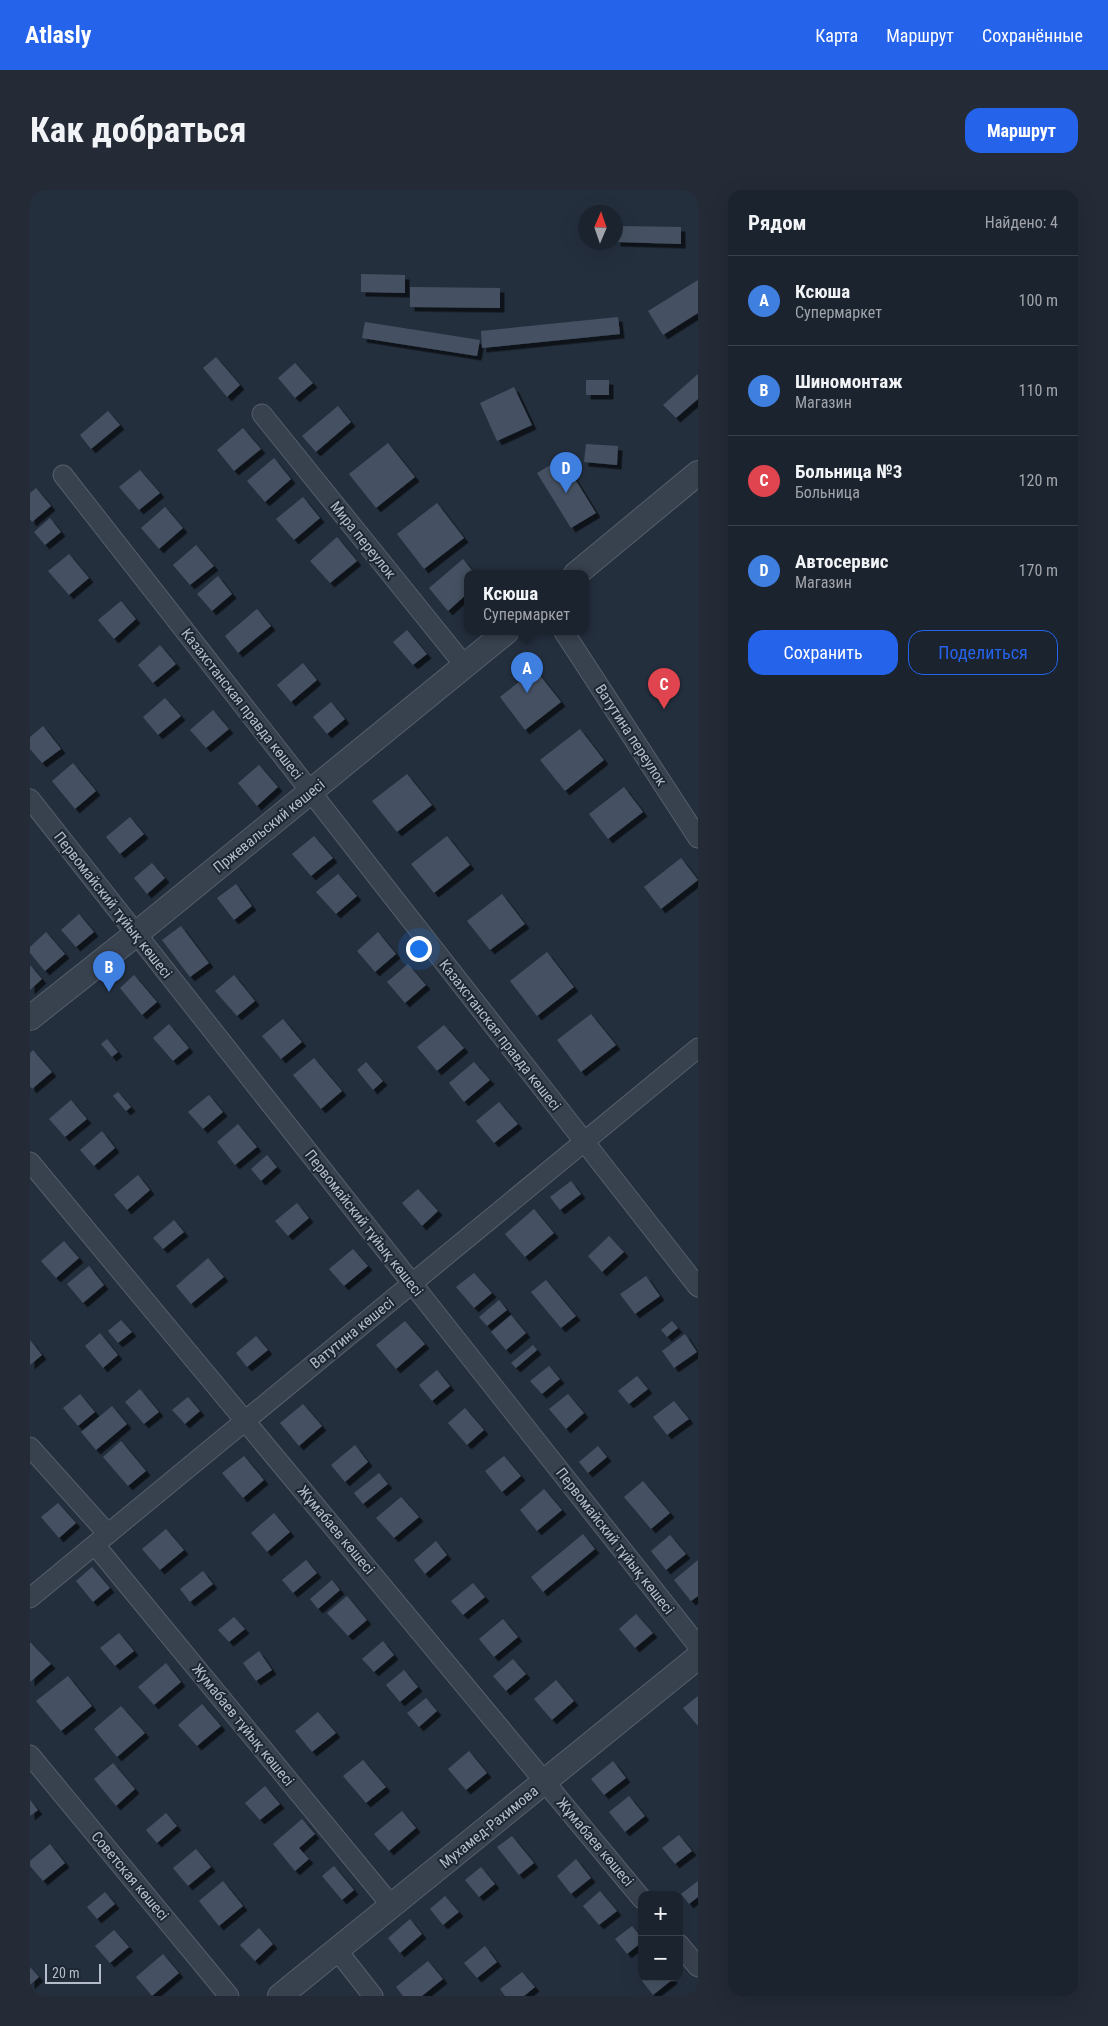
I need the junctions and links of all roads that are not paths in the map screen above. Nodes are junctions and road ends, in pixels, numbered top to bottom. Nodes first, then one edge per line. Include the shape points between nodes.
1 (262, 414) dead end
2 (698, 473) edge
3 (63, 475) dead end
4 (581, 570) edge
5 (502, 635) edge
6 (566, 635) edge
7 (465, 666) junction
8 (310, 792) junction
9 (30, 799) edge
10 (698, 838) edge
11 (136, 934) junction
12 (30, 1018) edge
13 (698, 1048) edge
14 (584, 1142) junction
15 (30, 1162) edge
16 (412, 1284) junction
17 (698, 1287) edge
18 (246, 1421) junction
19 (30, 1447) edge
20 (102, 1539) junction
21 (30, 1598) edge
22 (698, 1646) edge
23 (698, 1657) edge
24 (30, 1755) edge
25 (544, 1782) junction
26 (638, 1894) edge
27 (391, 1905) junction
28 (683, 1949) edge
29 (337, 1950) junction
30 (698, 1967) edge
31 (229, 1996) edge
32 (280, 1996) edge
33 (374, 1996) edge

1 - 7 street, Мира переулок
2 - 4 street
3 - 8 street, Казахстанская правда көшесі
5 - 7 street, Пржевальский көшесі
6 - 10 street, Ватутина переулок
7 - 8 street, Пржевальский көшесі
8 - 11 street, Пржевальский көшесі
8 - 14 street, Казахстанская правда көшесі
9 - 11 street, Первомайский тұйық көшесі
11 - 12 street, Пржевальский көшесі
11 - 16 street, Первомайский тұйық көшесі
13 - 14 street, Ватутина көшесі
14 - 16 street, Ватутина көшесі
14 - 17 street, Казахстанская правда көшесі
15 - 18 street, Жұмабаев көшесі
16 - 18 street, Ватутина көшесі
16 - 22 street, Первомайский тұйық көшесі
18 - 20 street, Ватутина көшесі
18 - 25 street, Жұмабаев көшесі
19 - 20 street, Жумабаев тұйық көшесі
20 - 21 street, Ватутина көшесі
20 - 27 street, Жумабаев тұйық көшесі
23 - 25 street, Мухамед-Рахимова
24 - 31 street, Советская көшесі
25 - 26 street, Жұмабаев көшесі
25 - 27 street, Мухамед-Рахимова
27 - 29 street, Мухамед-Рахимова
28 - 30 street
29 - 32 street, Мухамед-Рахимова
29 - 33 street

